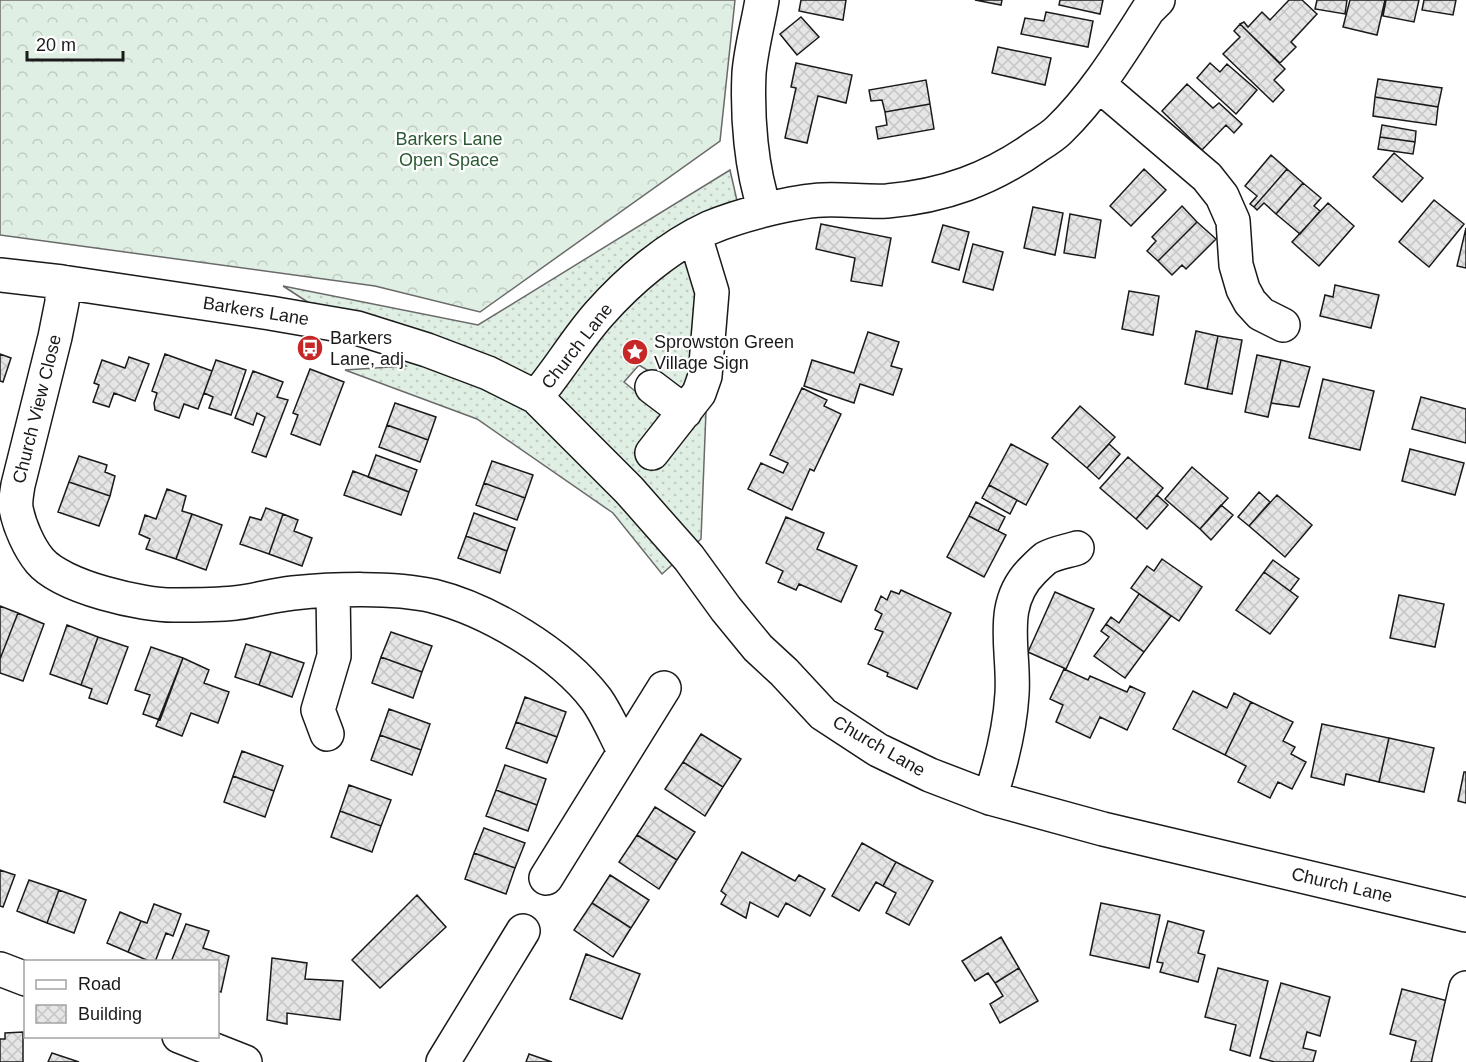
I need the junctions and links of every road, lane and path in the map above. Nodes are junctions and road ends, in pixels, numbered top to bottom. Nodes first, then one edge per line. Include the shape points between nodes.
1 (762, 0) edge
2 (1158, 0) edge
3 (1099, 85) junction
4 (765, 210) junction
5 (695, 236) junction
6 (0, 275) edge
7 (62, 282) junction
8 (1283, 325) dead end
9 (652, 387) dead end
10 (536, 397) junction
11 (685, 412) junction
12 (652, 453) dead end
13 (13, 539) edge
14 (1077, 548) dead end
15 (333, 591) junction
16 (664, 688) dead end
17 (327, 734) dead end
18 (624, 751) junction
19 (990, 798) junction
20 (546, 878) dead end
21 (1466, 915) edge
22 (523, 931) dead end
23 (0, 969) edge
24 (24, 977) edge
25 (1466, 988) edge
26 (184, 1038) edge
27 (246, 1062) edge
28 (443, 1062) edge
29 (1449, 1062) edge

1 - 4 street via 749,83 751,145
2 - 3 street, Church Lane
3 - 4 street, Church Lane via 1058,131 1021,158 976,182 928,196 885,201 822,200
3 - 8 street via 1207,177 1233,221 1236,265 1250,303 1261,314
4 - 5 street, Church Lane
5 - 10 street, Church Lane via 661,257 621,291
5 - 11 street via 712,292 705,376 699,393
6 - 7 street, Barkers Lane
7 - 10 street, Barkers Lane via 357,328 478,369
7 - 13 street, Church View Close via 55,337 18,485
9 - 11 street
10 - 19 street, Church Lane via 629,490 689,558 758,648 823,714 878,750
11 - 12 street
13 - 15 street, Church View Close via 72,582 124,599 173,606
14 - 19 street via 1046,558 1014,597 1010,619 1009,725
15 - 17 street via 334,656 318,710
15 - 18 street, Church View Close via 433,596 476,611 521,635 558,659 596,699
16 - 18 street
18 - 20 street
19 - 21 street, Church Lane via 1103,829
22 - 28 street
23 - 24 street
25 - 29 street
26 - 27 street

